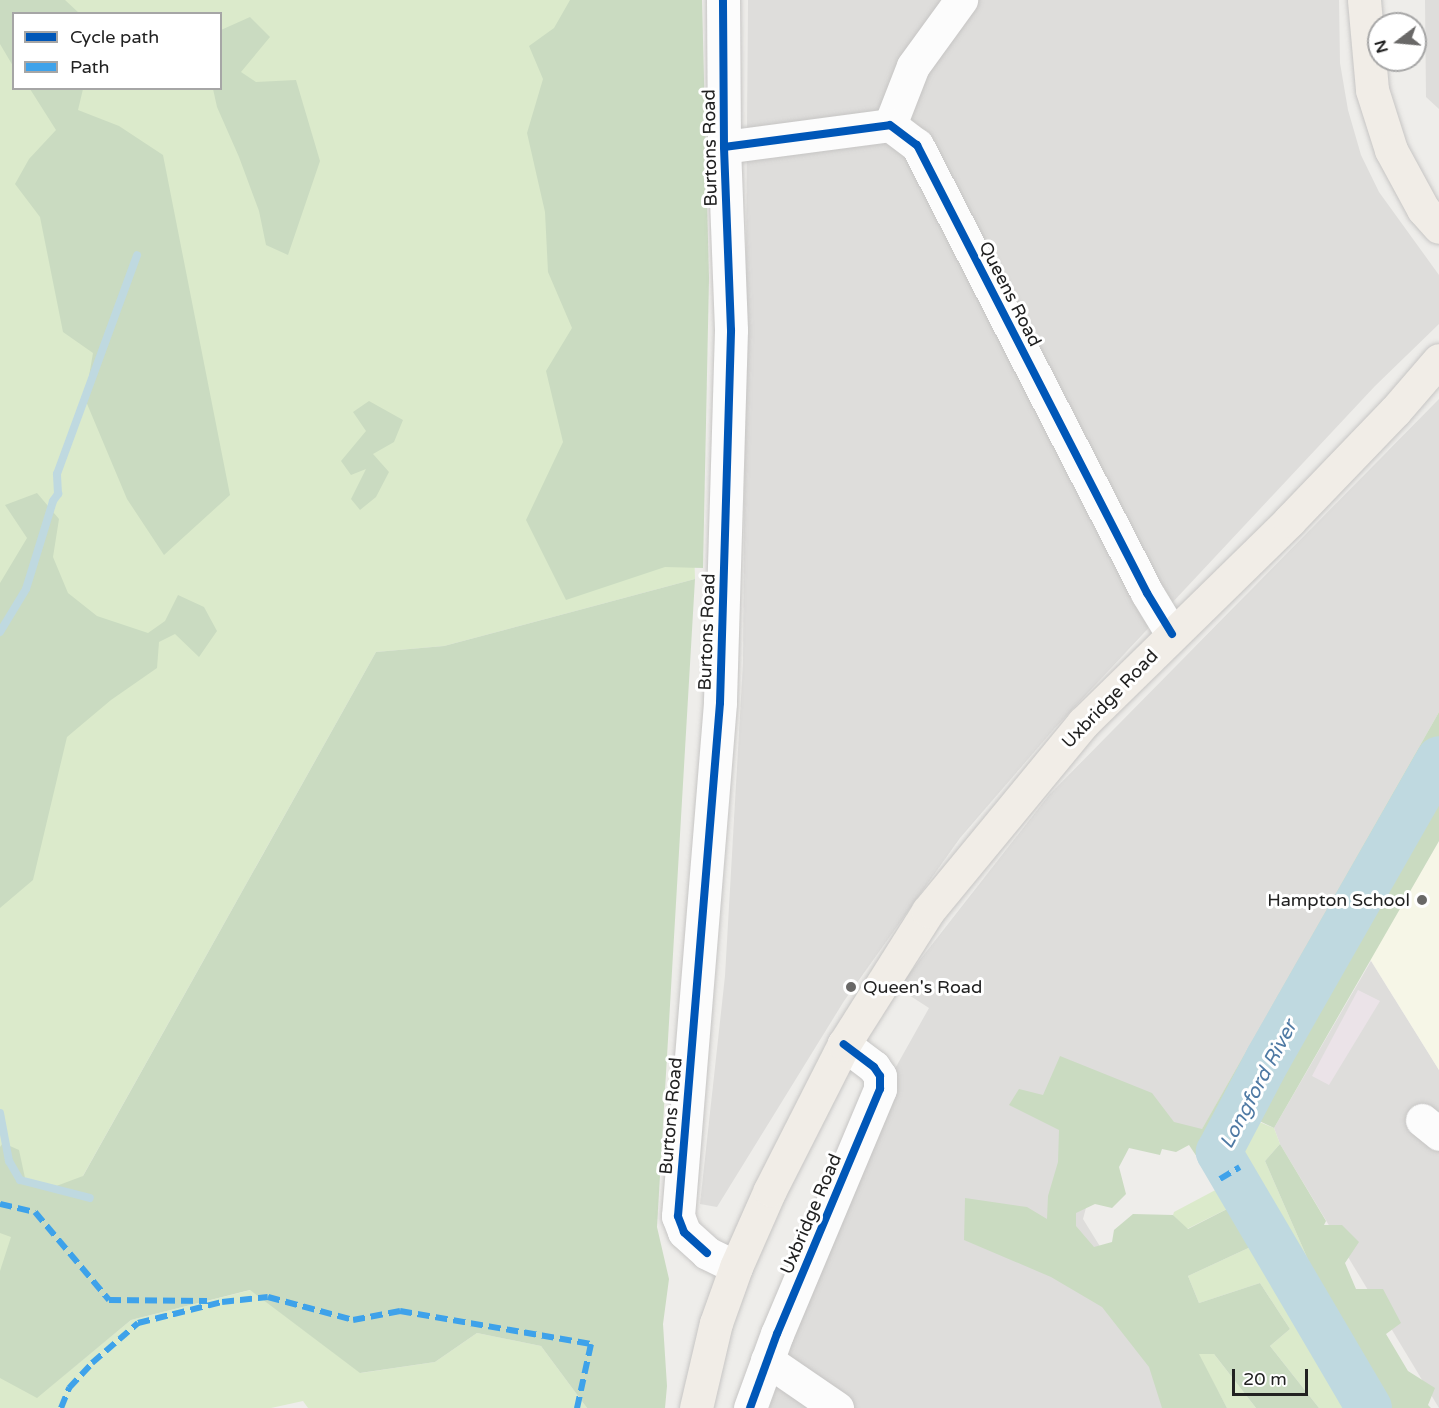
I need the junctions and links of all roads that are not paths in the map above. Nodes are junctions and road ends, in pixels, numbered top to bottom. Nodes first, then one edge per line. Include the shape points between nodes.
1 (723, 0) edge
2 (961, 0) edge
3 (1364, 0) edge
4 (890, 125) junction
5 (724, 147) junction
6 (1439, 227) edge
7 (1439, 360) edge
8 (1172, 634) junction
9 (844, 1044) junction
10 (736, 1267) junction
11 (767, 1360) junction
12 (696, 1408) edge
13 (750, 1408) edge
14 (837, 1408) edge

1 - 5 street, Burtons Road
2 - 4 street via 913,66
3 - 6 main road via 1372,90 1388,140 1423,208
4 - 5 street
4 - 8 street, Queens Road via 917,145 1147,593
5 - 10 street, Burtons Road via 731,330 720,703 678,1216 684,1232 707,1253
7 - 8 main road, Uxbridge Road via 1298,512
8 - 9 main road, Uxbridge Road via 1083,723 928,911
9 - 10 main road, Uxbridge Road
9 - 11 street, Uxbridge Road via 874,1067 880,1076 880,1089
10 - 12 main road, Uxbridge Road via 716,1323
11 - 13 street, Uxbridge Road
11 - 14 street

